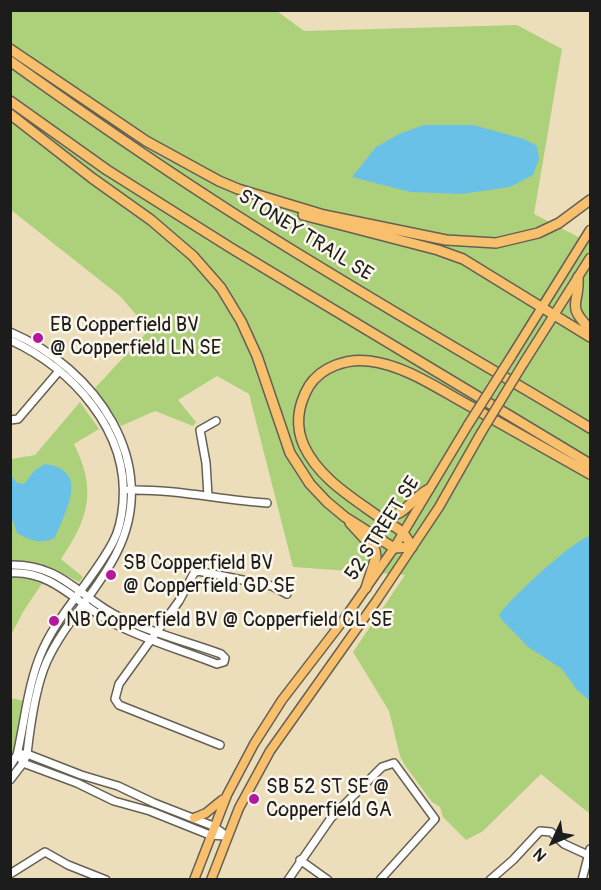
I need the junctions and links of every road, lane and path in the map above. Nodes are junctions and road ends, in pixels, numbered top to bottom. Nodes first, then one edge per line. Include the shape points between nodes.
1 (10, 49) edge
2 (10, 61) edge
3 (10, 101) edge
4 (10, 114) edge
5 (238, 189) junction
6 (591, 200) edge
7 (591, 230) edge
8 (591, 258) edge
9 (578, 277) junction
10 (543, 307) junction
11 (555, 315) junction
12 (591, 329) edge
13 (10, 332) edge
14 (591, 337) edge
15 (10, 340) edge
16 (59, 371) junction
17 (10, 420) edge
18 (216, 421) dead end
19 (591, 428) edge
20 (591, 464) edge
21 (591, 474) edge
22 (429, 489) junction
23 (124, 490) junction
24 (132, 490) junction
25 (208, 496) junction
26 (267, 503) dead end
27 (345, 517) junction
28 (380, 517) junction
29 (403, 532) junction
30 (412, 547) junction
31 (394, 548) junction
32 (10, 565) edge
33 (10, 573) edge
34 (366, 588) junction
35 (81, 591) junction
36 (287, 594) dead end
37 (90, 597) junction
38 (76, 598) junction
39 (85, 604) junction
40 (158, 632) junction
41 (151, 639) junction
42 (33, 677) junction
43 (42, 679) junction
44 (220, 745) dead end
45 (27, 754) junction
46 (17, 755) junction
47 (23, 763) junction
48 (10, 766) edge
49 (10, 780) edge
50 (227, 795) junction
51 (194, 818) junction
52 (212, 830) junction
53 (226, 837) junction
54 (589, 852) edge
55 (300, 860) junction
56 (10, 874) edge
57 (106, 879) edge
58 (194, 879) edge
59 (211, 879) edge
60 (288, 879) edge
61 (328, 879) edge
62 (380, 879) edge
63 (490, 879) edge
64 (582, 879) edge

1 - 5 highway via 146,141
2 - 19 highway, STONEY TRAIL SE via 114,136 237,216
3 - 20 highway via 107,170 231,248
4 - 27 highway via 175,238 221,288 257,356 290,453 310,484
5 - 6 highway via 324,215 471,243 496,243 538,233
5 - 10 highway via 322,222 463,259
7 - 10 main road, 52 STREET SE
8 - 9 main road, 52 STREET SE
9 - 11 main road, 52 STREET SE
9 - 12 highway via 574,308
10 - 11 highway
10 - 22 main road, 52 STREET SE, bridge
11 - 14 highway
11 - 30 main road, 52 STREET SE, bridge
13 - 24 street via 41,347 96,397 127,453
15 - 16 street
16 - 17 street via 18,419
16 - 23 street via 90,402 106,426 120,460
18 - 25 street via 200,430
21 - 28 highway via 402,371 368,361 347,362 328,368 313,380 298,412 299,428 304,446 320,470
22 - 28 highway via 396,516
22 - 29 main road, 52 STREET SE
23 - 24 street
23 - 35 street via 115,540
24 - 25 street via 171,490
24 - 37 street via 117,553
25 - 26 street
27 - 31 highway
27 - 34 highway via 375,550
28 - 29 highway
29 - 30 highway
29 - 31 main road, 52 STREET SE
30 - 31 highway
30 - 53 main road, 52 STREET SE via 270,751
31 - 34 main road, 52 STREET SE
32 - 35 street via 47,570
33 - 38 street via 44,578
34 - 50 main road, 52 STREET SE via 282,700
35 - 37 street
35 - 38 street
36 - 40 street via 272,586 198,571
37 - 39 street
37 - 40 street via 120,617
38 - 39 street
38 - 42 street via 52,630
39 - 41 street via 115,625
39 - 43 street via 62,632
40 - 41 street
40 - 41 street via 221,654 224,662 217,664
41 - 44 street via 120,684 115,699 119,705
42 - 43 street
42 - 46 street
43 - 45 street
45 - 46 street
45 - 47 street
45 - 51 street
46 - 47 street
46 - 48 street
47 - 49 street
47 - 52 street via 114,801
50 - 51 main road
50 - 52 main road, 52 STREET SE
51 - 52 street
52 - 53 street
52 - 58 main road, 52 STREET SE
53 - 59 main road, 52 STREET SE
54 - 63 street via 564,844 551,832 540,831
54 - 64 street
55 - 60 street
55 - 61 street
55 - 62 street via 331,818 382,767 394,763 435,819
56 - 57 street via 45,852

